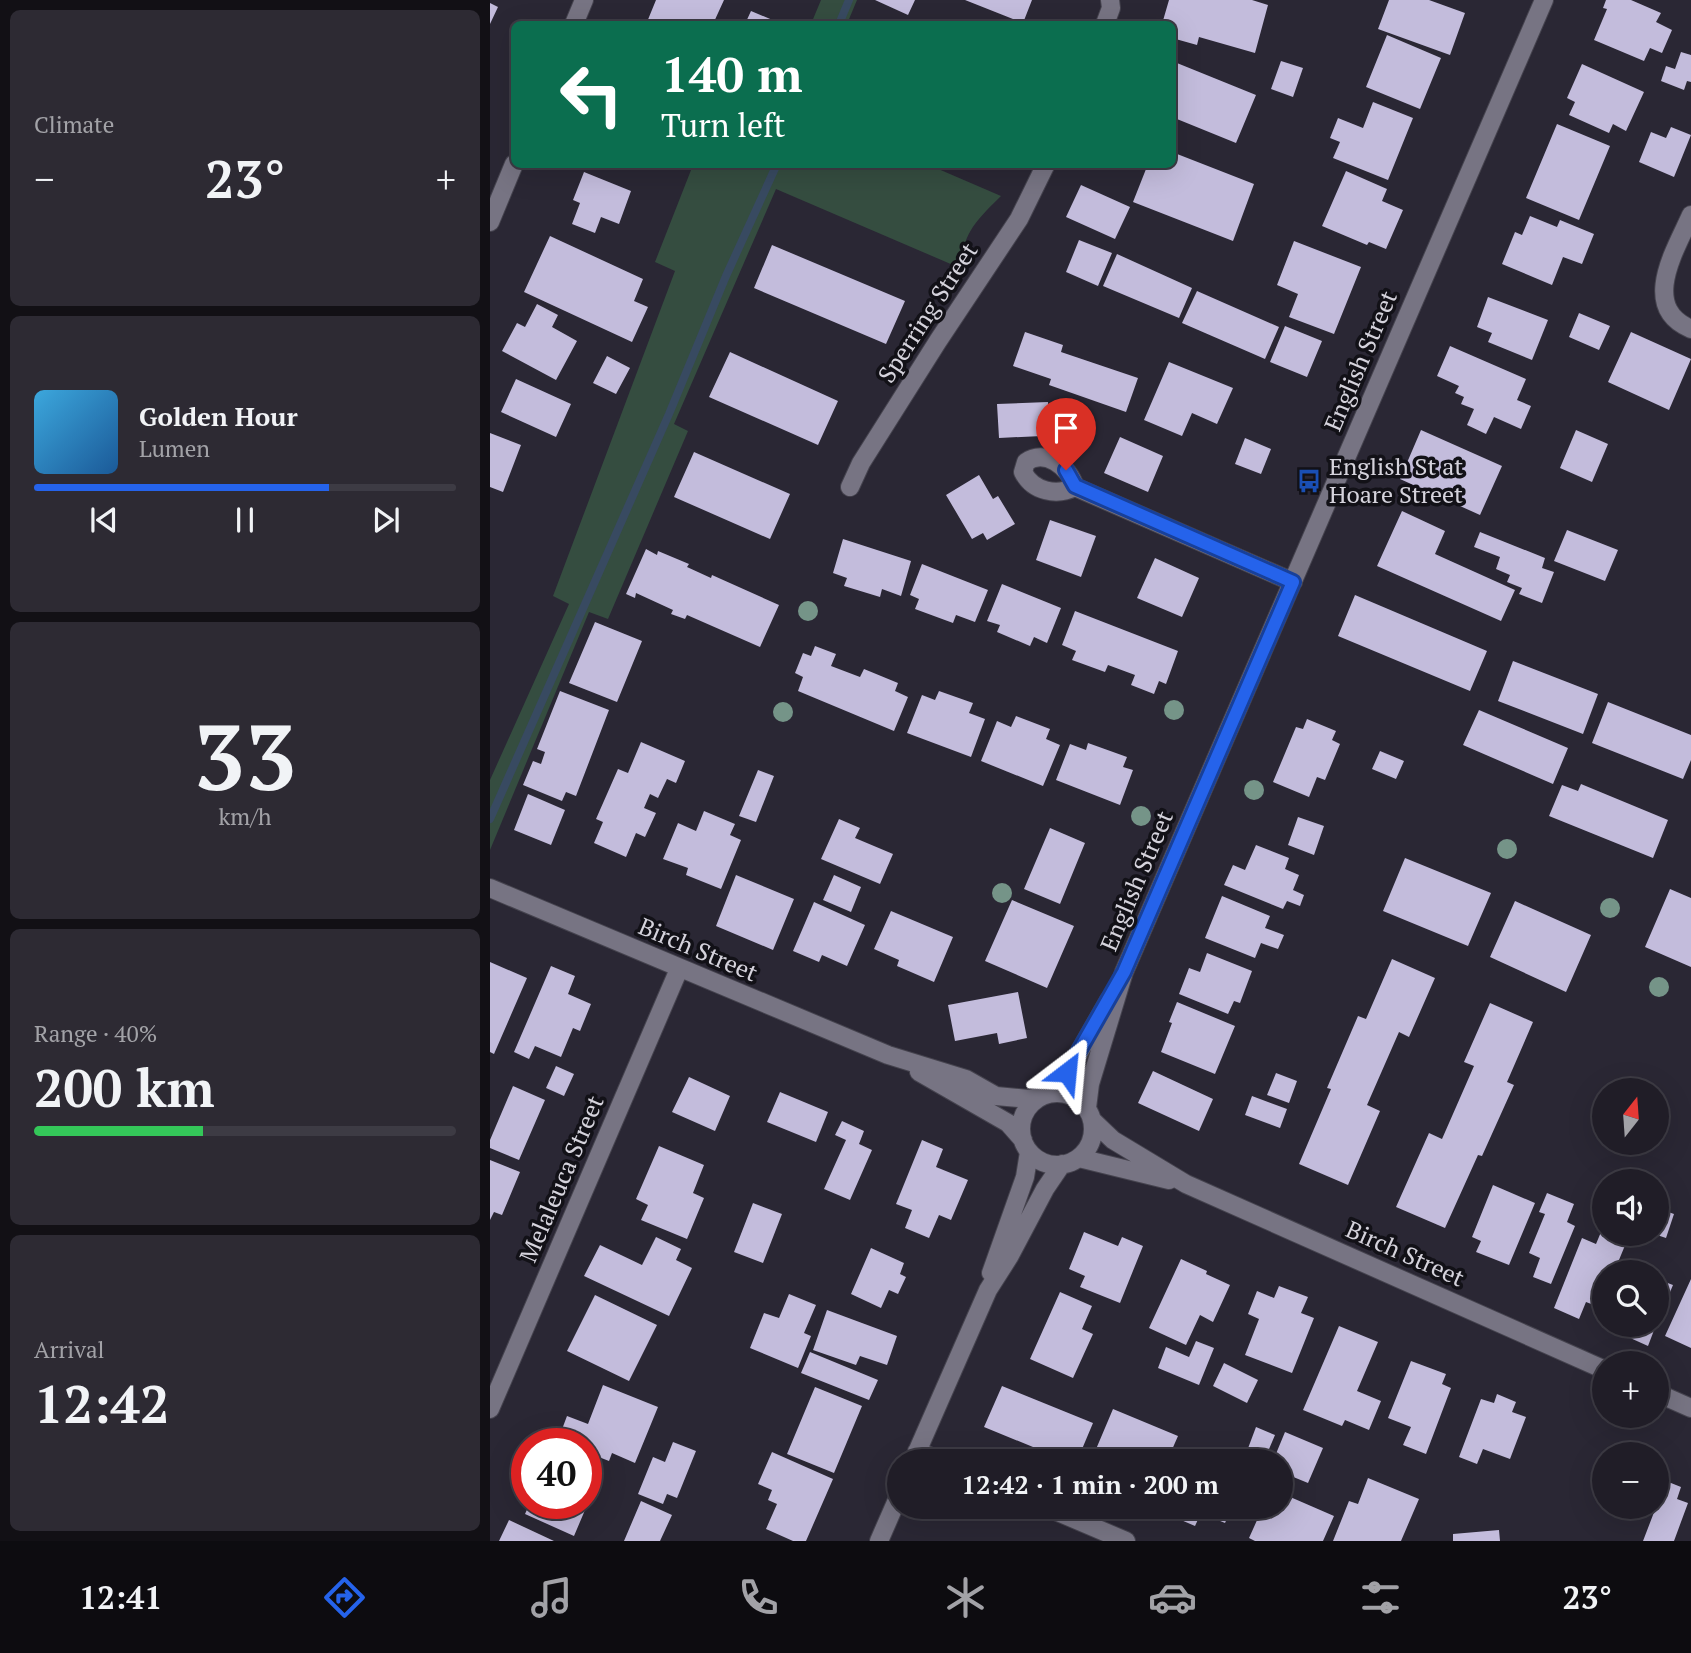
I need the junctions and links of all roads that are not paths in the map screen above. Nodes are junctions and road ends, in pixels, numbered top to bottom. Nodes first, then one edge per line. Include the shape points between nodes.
1 (584, 0) edge
2 (1110, 0) edge
3 (1544, 0) edge
4 (575, 21) edge
5 (1106, 21) edge
6 (512, 168) edge
7 (1044, 168) edge
8 (1691, 215) edge
9 (490, 222) edge
10 (1691, 329) edge
11 (1075, 486) dead end
12 (850, 487) dead end
13 (1293, 582) junction
14 (490, 888) edge
15 (679, 969) junction
16 (1124, 972) junction
17 (888, 1055) junction
18 (1045, 1095) junction
19 (1090, 1114) junction
20 (1026, 1146) junction
21 (1079, 1158) junction
22 (1062, 1164) junction
23 (1186, 1184) junction
24 (988, 1290) junction
25 (1592, 1364) edge
26 (1669, 1398) edge
27 (1691, 1408) edge
28 (490, 1409) edge
29 (918, 1449) edge
30 (889, 1519) edge
31 (1074, 1519) edge
32 (879, 1541) edge
33 (1126, 1541) edge

1 - 4 street
2 - 5 street
3 - 13 street, English Street
6 - 9 street
7 - 12 street, Sperring Street via 1019,219
8 - 10 street via 1664,279 1664,298 1672,314
11 - 13 street
13 - 16 street, English Street
14 - 15 street, Birch Street
15 - 17 street, Birch Street
15 - 28 street, Melaleuca Street
16 - 18 street, English Street via 1073,1063
16 - 19 street, English Street via 1090,1084
17 - 18 street, Birch Street via 966,1079 996,1096 1029,1100
17 - 20 street, Birch Street via 1008,1122
18 - 19 street via 1067,1094
18 - 20 street via 1025,1112 1021,1129
19 - 21 street via 1092,1138
19 - 23 street, Birch Street via 1113,1140
20 - 22 street via 1044,1162
20 - 24 street via 1025,1177
21 - 22 street
21 - 23 street, Birch Street
22 - 24 street
23 - 25 street, Birch Street
24 - 29 street
26 - 27 street
30 - 32 street
31 - 33 street

